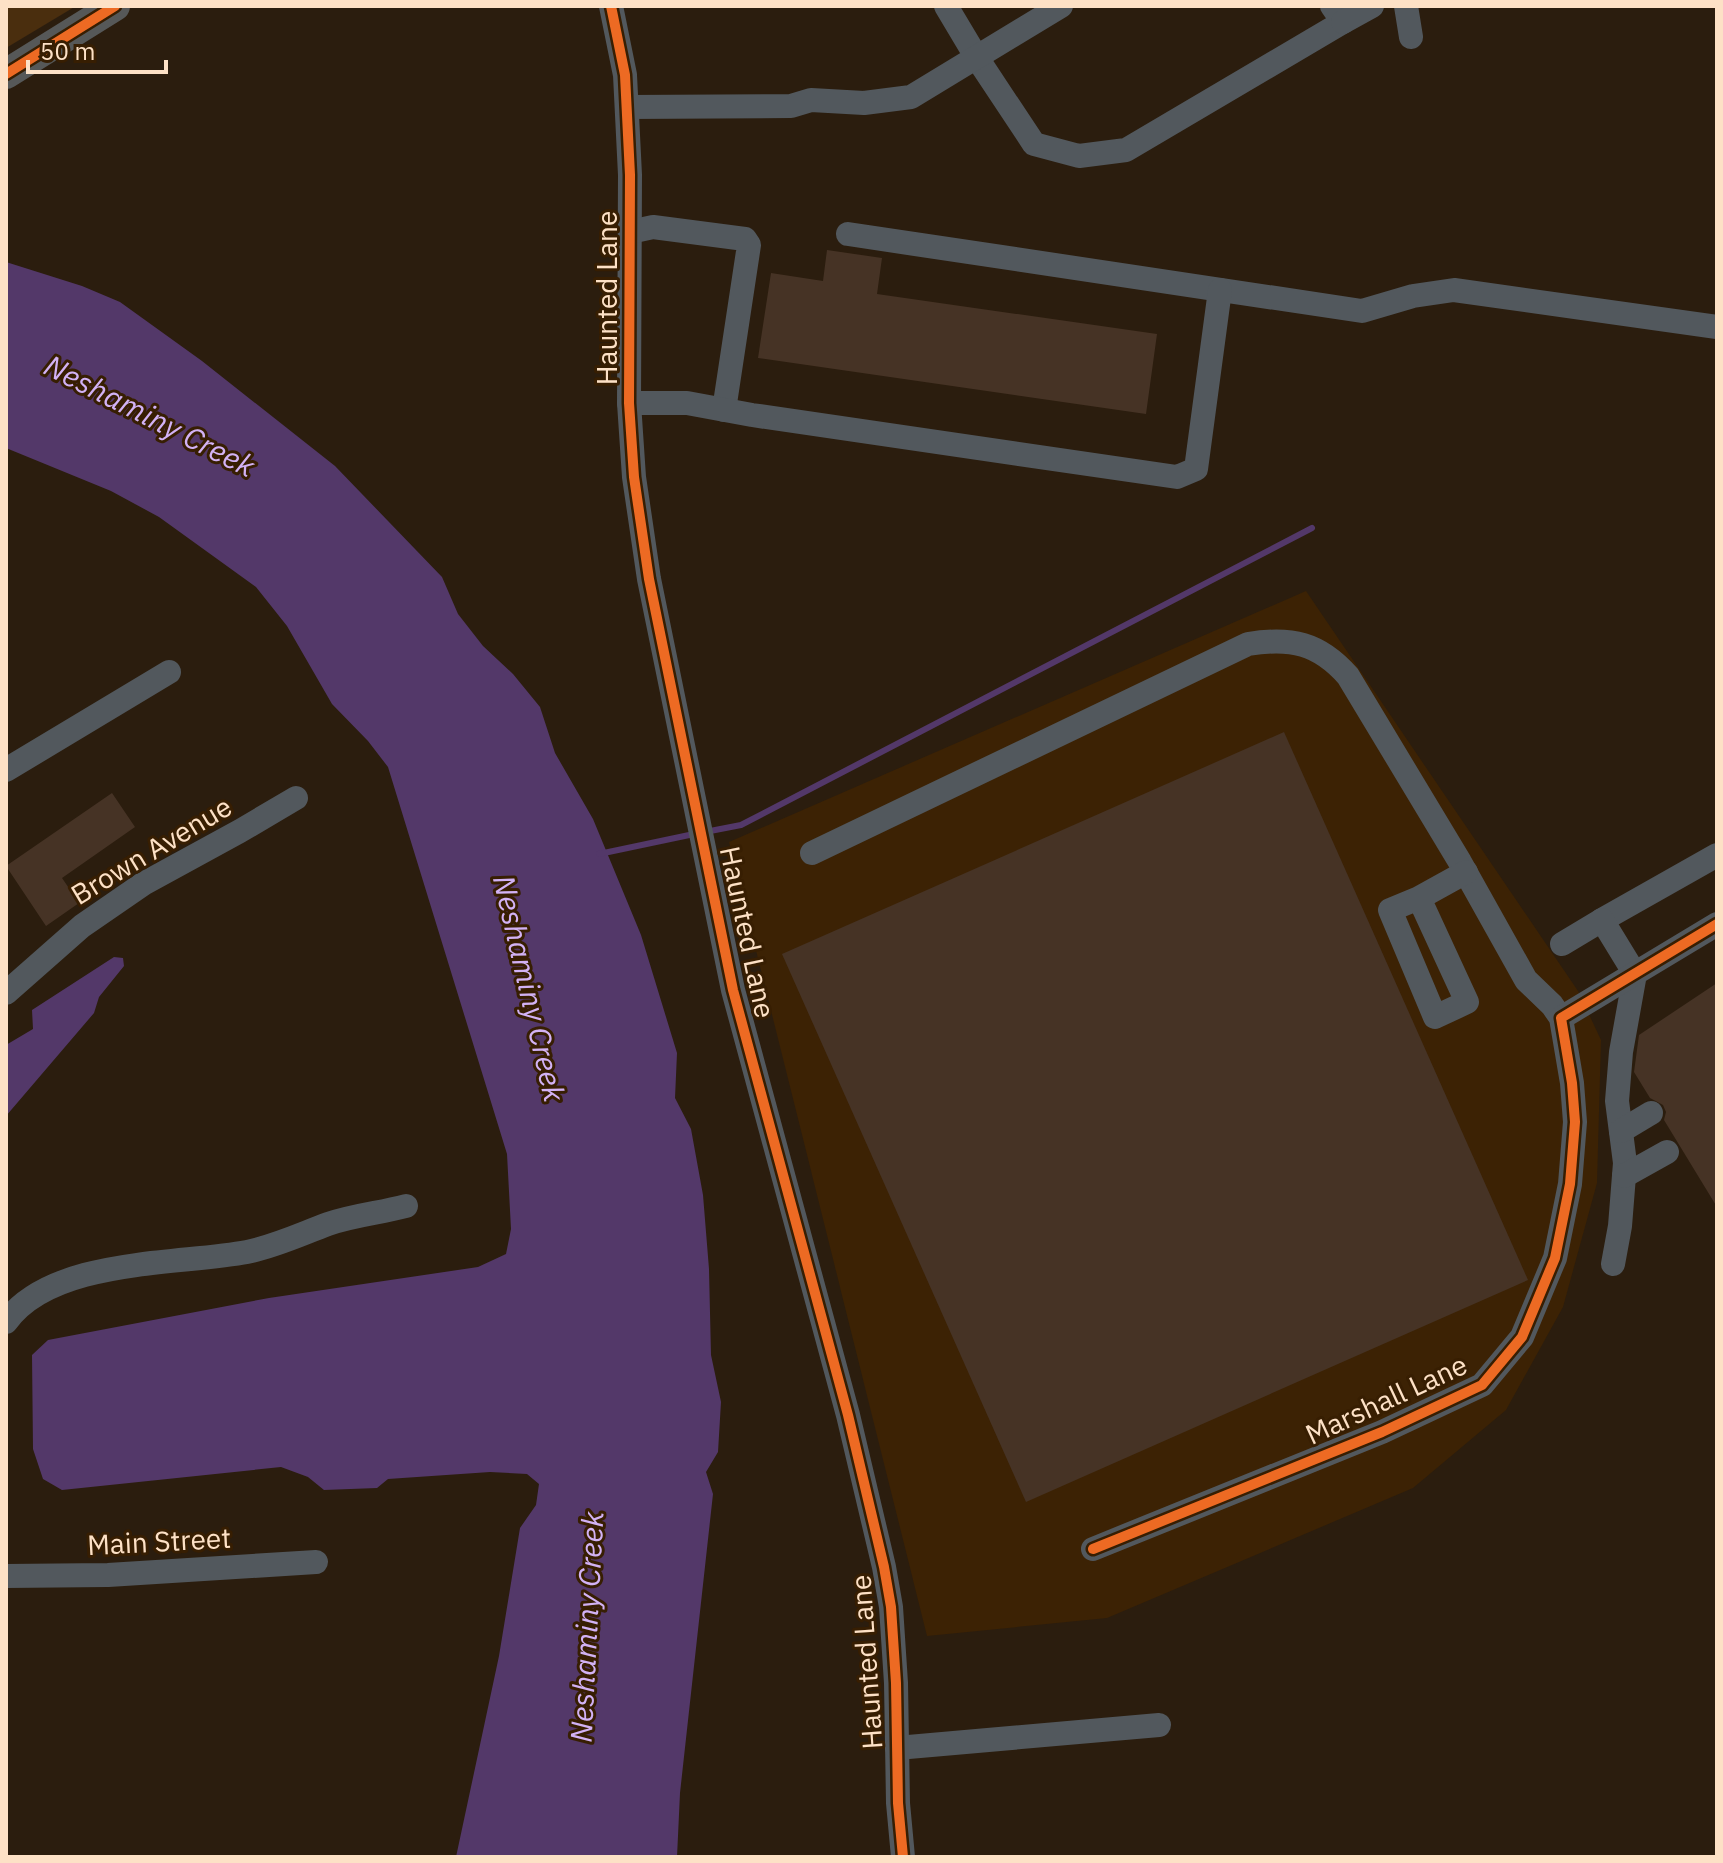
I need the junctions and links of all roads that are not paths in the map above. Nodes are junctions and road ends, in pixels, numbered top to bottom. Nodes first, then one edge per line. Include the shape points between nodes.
1 (115, 6) edge
2 (611, 6) edge
3 (946, 6) edge
4 (1061, 6) edge
5 (1372, 6) edge
6 (1406, 6) edge
7 (1338, 14) edge
8 (1411, 37) dead end
9 (977, 58) junction
10 (6, 74) edge
11 (627, 101) junction
12 (630, 232) junction
13 (848, 234) dead end
14 (1220, 290) junction
15 (1717, 327) edge
16 (629, 403) junction
17 (724, 410) junction
18 (169, 672) dead end
19 (6, 770) edge
20 (296, 798) dead end
21 (812, 853) dead end
22 (1717, 855) edge
23 (1466, 872) junction
24 (1419, 898) dead end
25 (1602, 920) junction
26 (1717, 924) edge
27 (1562, 944) dead end
28 (1635, 974) junction
29 (6, 993) edge
30 (1561, 1018) junction
31 (1651, 1113) dead end
32 (1621, 1131) junction
33 (1667, 1152) dead end
34 (1624, 1176) junction
35 (406, 1206) dead end
36 (1613, 1264) dead end
37 (6, 1322) edge
38 (1093, 1549) dead end
39 (316, 1562) dead end
40 (6, 1576) edge
41 (1159, 1725) dead end
42 (897, 1748) junction
43 (903, 1857) edge

1 - 10 main road
2 - 11 street, Haunted Lane
3 - 9 street
4 - 9 street
5 - 7 street
6 - 8 street
7 - 9 street via 1126,150 1079,156 1034,144
9 - 11 street via 911,97 864,103 811,100 798,91
11 - 12 street, Haunted Lane
12 - 16 street, Haunted Lane
12 - 17 street via 653,227 745,239 749,245
13 - 14 street
14 - 15 street via 1362,311 1454,290
14 - 17 street via 1196,469 1177,477
16 - 17 street via 687,403
16 - 42 street, Haunted Lane via 649,579 733,990 884,1567 891,1607
18 - 19 street
20 - 29 street, Brown Avenue via 143,884 82,926
21 - 23 street via 1248,644 1264,641 1318,648 1348,676
22 - 25 street
23 - 24 street
23 - 30 street via 1526,980
25 - 27 street
25 - 28 street
26 - 28 street
28 - 30 street
28 - 32 street via 1621,1052
30 - 38 street, Marshall Lane via 1575,1122 1570,1184 1555,1258 1522,1337 1482,1385 1382,1432
31 - 32 street
32 - 34 street
33 - 34 street
34 - 36 street
35 - 37 street via 249,1251 90,1274 39,1293
39 - 40 street, Main Street
41 - 42 street
42 - 43 street, Haunted Lane

